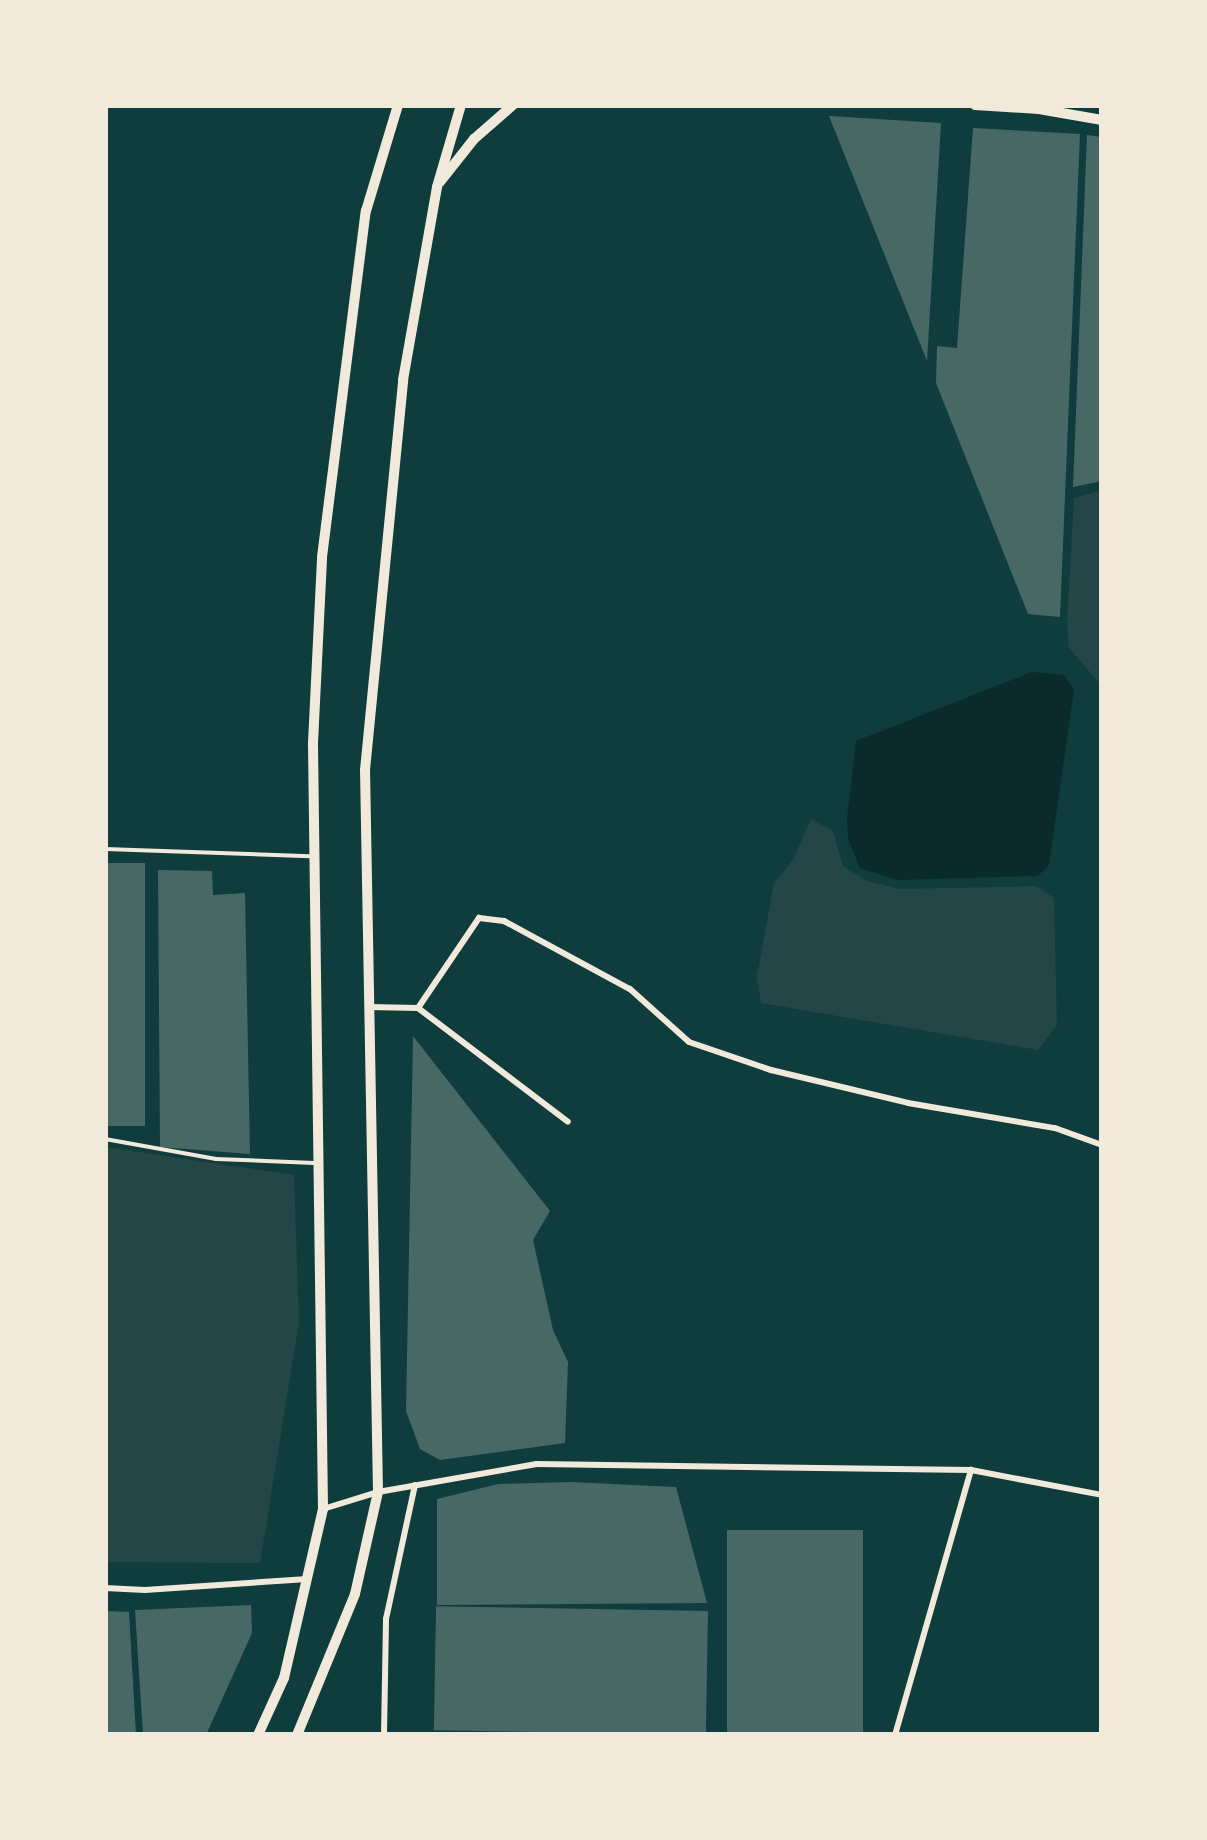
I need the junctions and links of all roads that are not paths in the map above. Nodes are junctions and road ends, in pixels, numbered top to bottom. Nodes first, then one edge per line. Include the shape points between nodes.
1 (398, 105) edge
2 (461, 105) edge
3 (513, 105) edge
4 (975, 105) edge
5 (1102, 120) edge
6 (436, 187) junction
7 (105, 849) edge
8 (315, 856) junction
9 (370, 1007) junction
10 (418, 1008) junction
11 (568, 1122) dead end
12 (105, 1139) edge
13 (1102, 1145) edge
14 (319, 1164) junction
15 (970, 1470) junction
16 (414, 1485) junction
17 (378, 1492) junction
18 (1102, 1495) edge
19 (324, 1509) junction
20 (311, 1579) junction
21 (105, 1588) edge
22 (258, 1735) edge
23 (297, 1735) edge
24 (384, 1735) edge
25 (895, 1735) edge

1 - 8 main road via 366,212 322,557
2 - 6 main road
3 - 6 main road
4 - 5 main road
6 - 9 main road via 402,380 365,770
7 - 8 lane
8 - 14 main road
9 - 10 street
9 - 17 main road
10 - 11 street
10 - 13 street via 479,918 504,921 630,989 689,1042 771,1070 1054,1128
12 - 14 lane via 216,1159
14 - 19 main road
15 - 16 street via 537,1464
15 - 18 street
15 - 25 street
16 - 17 street
16 - 24 street via 386,1619
17 - 19 street
17 - 23 main road via 355,1594
19 - 20 main road
20 - 21 street
20 - 22 main road via 284,1678

